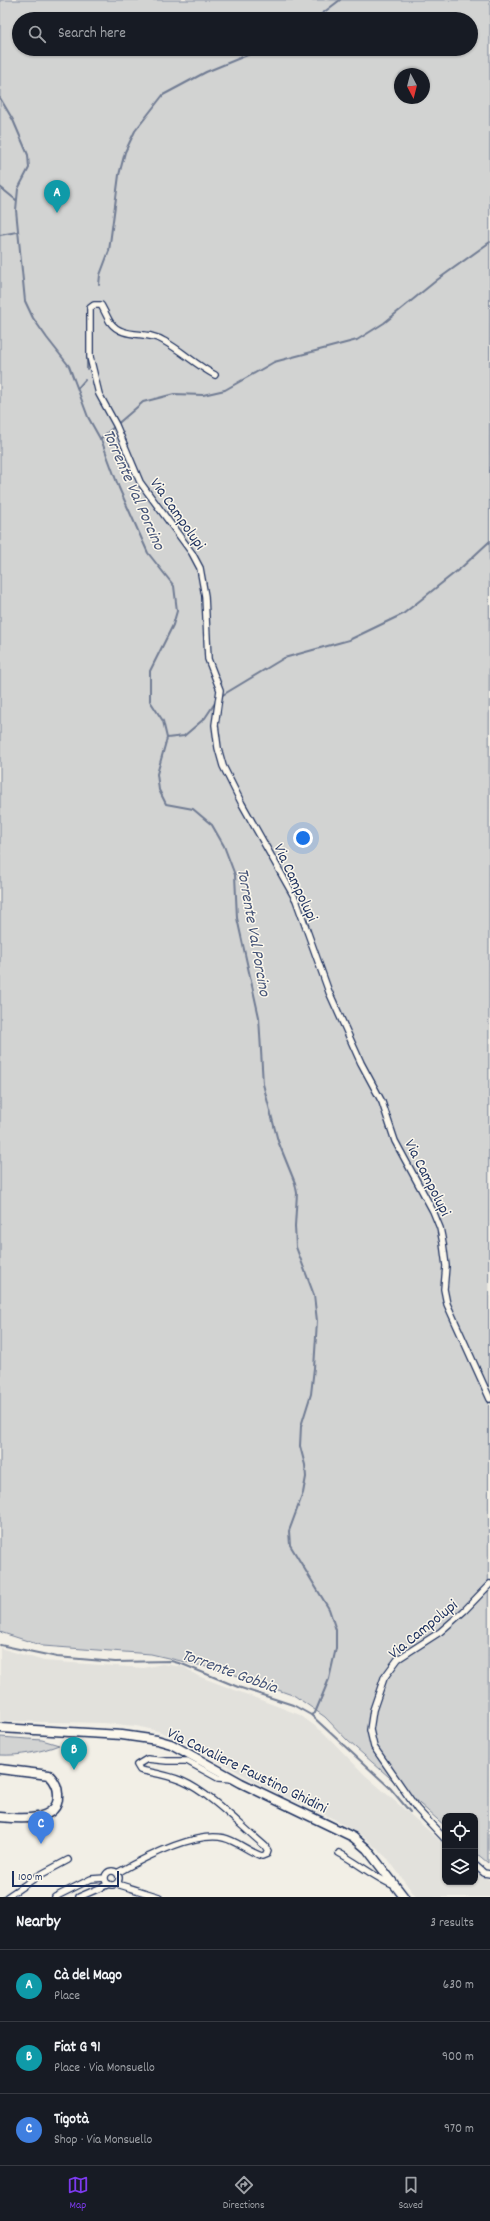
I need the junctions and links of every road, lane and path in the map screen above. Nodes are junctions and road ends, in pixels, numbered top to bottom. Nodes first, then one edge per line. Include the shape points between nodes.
1 (215, 375) dead end
2 (490, 1398) edge
3 (490, 1584) edge
4 (0, 1728) edge
5 (0, 1769) edge
6 (233, 1779) junction
7 (0, 1817) edge
8 (442, 1836) edge
9 (339, 1853) dead end
10 (68, 1860) dead end
11 (478, 1868) edge
12 (117, 1873) junction
13 (490, 1874) edge
14 (105, 1878) junction
15 (109, 1884) junction
16 (117, 1884) junction
17 (396, 1886) junction
18 (7, 1897) edge
19 (55, 1897) edge
20 (79, 1897) edge
21 (159, 1897) edge
22 (404, 1897) edge

1 - 2 street, Via Campolupi via 198,366 163,340 126,333 117,328 110,322 101,305 90,308 90,357 99,394 116,425 140,482 192,553 200,568 205,596 208,659 220,690 215,725 223,766 296,900 329,992 382,1102 395,1141 433,1211 443,1243 446,1266 444,1289 447,1304
3 - 8 street, Via Campolupi via 464,1612 440,1632 398,1659 384,1678 373,1710 370,1730 374,1747 417,1809
4 - 6 main road, Via Cavaliere Faustino Ghidini via 122,1735 157,1740 191,1754
5 - 7 main road via 49,1775 55,1783 58,1798 57,1806 52,1812 39,1817
6 - 12 street via 218,1778 187,1760 147,1759 137,1765 140,1770 158,1773 186,1784 230,1815 268,1851 267,1854 262,1856 222,1838 188,1841
6 - 17 main road, Via Cavaliere Faustino Ghidini via 353,1836 368,1849
9 - 17 street via 384,1882
10 - 18 street
11 - 13 street
12 - 14 street via 110,1871
12 - 16 street
14 - 15 street
14 - 19 street via 91,1879
15 - 16 street
15 - 20 street
16 - 21 street
17 - 22 main road, Via Cavaliere Faustino Ghidini

